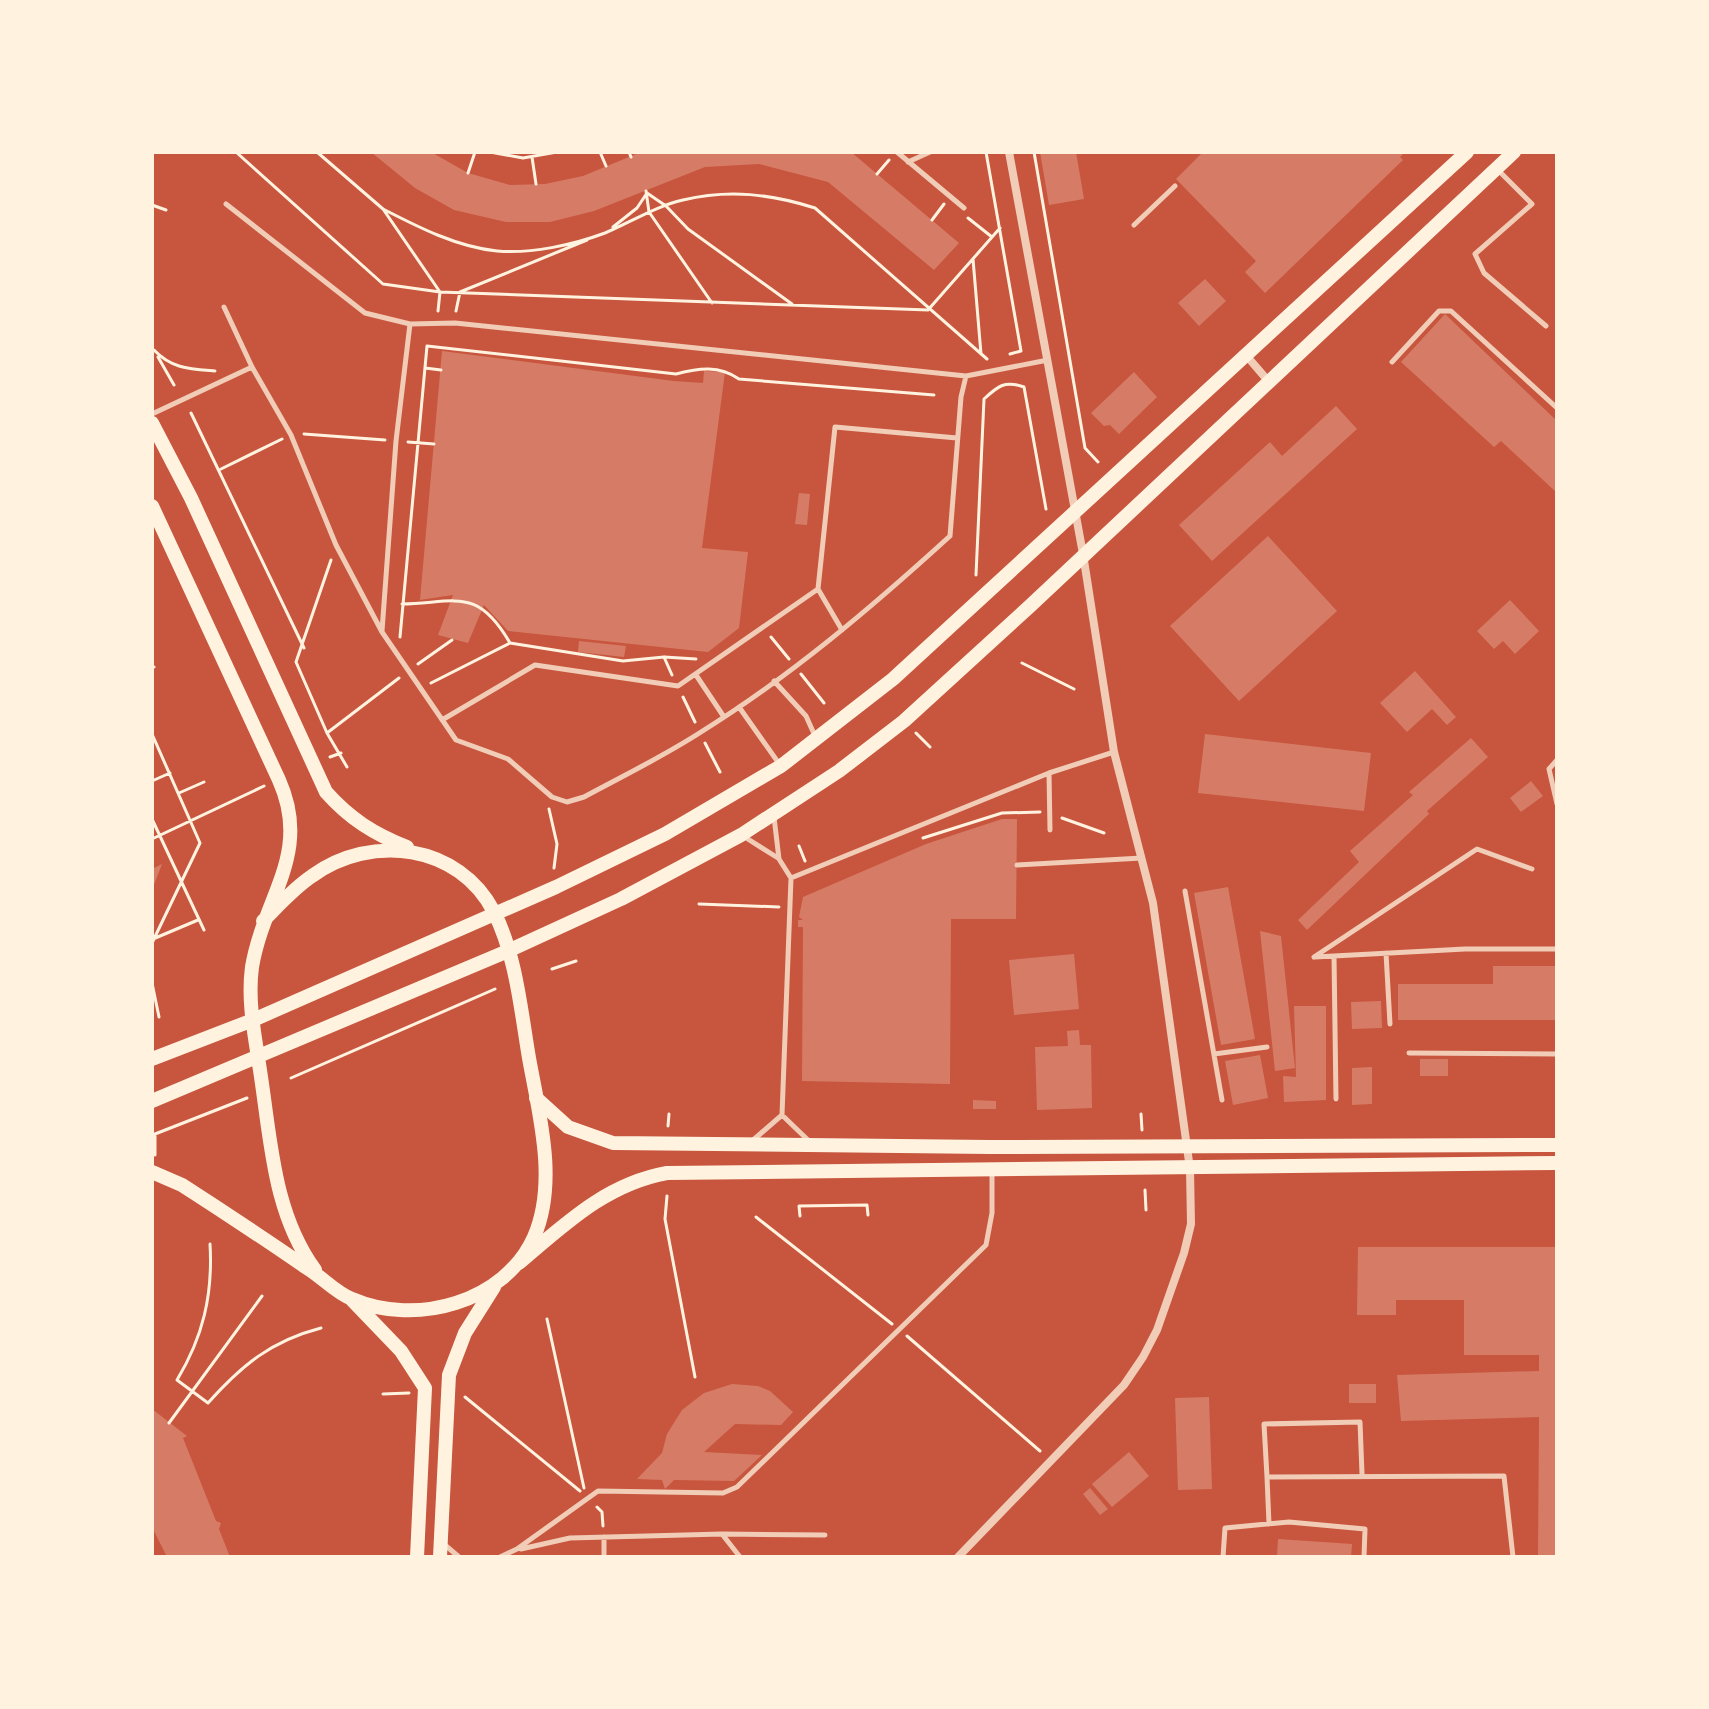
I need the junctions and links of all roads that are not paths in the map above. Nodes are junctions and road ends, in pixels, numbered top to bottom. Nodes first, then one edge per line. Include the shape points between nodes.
1 (897, 152) edge
2 (930, 152) edge
3 (1009, 152) edge
4 (1467, 152) edge
5 (1514, 152) edge
6 (908, 162) junction
7 (1496, 169) junction
8 (1175, 186) dead end
9 (226, 204) dead end
10 (964, 208) dead end
11 (1134, 225) dead end
12 (224, 307) dead end
13 (410, 324) junction
14 (1546, 326) dead end
15 (1245, 354) junction
16 (1049, 359) junction
17 (1392, 362) dead end
18 (252, 367) junction
19 (966, 376) junction
20 (1269, 382) junction
21 (1557, 408) edge
22 (152, 414) edge
23 (152, 423) edge
24 (957, 438) junction
25 (152, 506) edge
26 (1075, 510) junction
27 (1083, 554) junction
28 (818, 589) junction
29 (842, 630) junction
30 (382, 632) junction
31 (696, 675) junction
32 (774, 681) junction
33 (739, 707) junction
34 (724, 717) junction
35 (442, 720) junction
36 (817, 741) junction
37 (1114, 752) junction
38 (1557, 760) edge
39 (781, 766) junction
40 (1049, 773) junction
41 (1557, 804) edge
42 (773, 816) junction
43 (1050, 830) dead end
44 (741, 835) junction
45 (418, 852) junction
46 (1143, 857) junction
47 (779, 859) junction
48 (1017, 865) dead end
49 (1532, 869) dead end
50 (791, 878) junction
51 (1185, 891) dead end
52 (495, 913) junction
53 (263, 921) junction
54 (1557, 949) edge
55 (508, 951) junction
56 (1386, 953) junction
57 (1334, 956) junction
58 (253, 1020) junction
59 (1390, 1024) dead end
60 (1267, 1047) dead end
61 (1409, 1053) dead end
62 (1214, 1054) junction
63 (1557, 1054) edge
64 (259, 1058) junction
65 (152, 1059) edge
66 (536, 1098) junction
67 (1336, 1099) dead end
68 (1222, 1100) dead end
69 (152, 1101) edge
70 (782, 1115) junction
71 (748, 1145) junction
72 (1557, 1145) edge
73 (814, 1146) junction
74 (990, 1147) junction
75 (1187, 1147) junction
76 (1557, 1163) edge
77 (1190, 1169) junction
78 (992, 1171) junction
79 (152, 1172) edge
80 (519, 1263) junction
81 (320, 1276) junction
82 (497, 1284) junction
83 (352, 1299) junction
84 (1362, 1474) junction
85 (1267, 1477) junction
86 (1269, 1524) junction
87 (722, 1534) junction
88 (441, 1535) junction
89 (825, 1535) dead end
90 (604, 1537) junction
91 (517, 1549) junction
92 (417, 1557) edge
93 (440, 1557) edge
94 (459, 1557) edge
95 (500, 1557) edge
96 (604, 1557) edge
97 (740, 1557) edge
98 (958, 1557) edge
99 (1223, 1557) edge
100 (1364, 1557) edge
101 (1513, 1557) edge

1 - 6 lane
2 - 6 lane
3 - 16 street
4 - 15 main road
5 - 7 main road
6 - 10 lane
7 - 14 lane via 1532,204 1475,254 1484,273
7 - 20 main road
8 - 11 lane
9 - 13 lane via 365,313
12 - 18 lane
13 - 19 lane via 437,321
13 - 30 lane
15 - 20 street
15 - 26 main road
16 - 19 lane
16 - 26 street
17 - 21 lane via 1439,311 1451,311
18 - 22 lane
18 - 30 lane via 291,435 336,545
19 - 24 lane
20 - 27 main road
23 - 45 main road via 326,792 373,833
24 - 28 lane via 835,427
24 - 29 lane via 950,536
25 - 53 main road via 279,780 290,815 288,859
26 - 27 street
26 - 36 main road via 893,679
27 - 37 street
27 - 42 main road via 904,721
28 - 29 lane
28 - 31 lane
29 - 32 lane
30 - 35 lane
31 - 34 lane
31 - 35 lane via 678,686 535,665
32 - 33 lane
32 - 36 lane via 806,716
33 - 34 lane
33 - 39 lane
34 - 35 lane via 567,802 508,759 456,740
36 - 39 main road
37 - 40 lane
37 - 46 street
38 - 41 lane via 1549,769
39 - 52 main road via 665,834
40 - 43 lane
40 - 50 lane
42 - 44 main road
42 - 47 lane
44 - 47 lane
44 - 55 main road
45 - 52 main road via 466,874
45 - 53 main road via 386,850 335,862
46 - 48 lane
46 - 75 street
47 - 50 lane
49 - 57 lane via 1477,849 1314,957
50 - 70 lane
51 - 62 lane
52 - 55 main road
52 - 58 main road
53 - 58 main road via 252,972
54 - 56 lane
55 - 64 main road
55 - 66 main road
56 - 57 lane
56 - 59 lane
57 - 67 lane
58 - 64 main road
58 - 65 main road
60 - 62 lane
61 - 63 lane
62 - 68 lane
64 - 69 main road
64 - 81 main road via 285,1211 295,1239
66 - 71 main road via 568,1127 613,1143
66 - 80 main road via 545,1187 534,1236
70 - 71 lane
70 - 73 lane
71 - 73 main road
72 - 75 main road
73 - 74 main road
74 - 75 main road
74 - 78 main road
75 - 77 street
76 - 77 main road
77 - 78 main road
77 - 98 street via 1191,1224 1184,1253 1143,1357 1124,1385
78 - 80 main road via 644,1177 588,1204
78 - 91 lane via 986,1245 737,1487 723,1493 598,1491
79 - 81 main road via 182,1185
80 - 82 main road
81 - 83 main road
82 - 83 main road via 449,1306 423,1310
82 - 88 main road via 465,1333 449,1375
83 - 92 main road via 401,1351 425,1388
84 - 85 lane
84 - 85 lane via 1360,1422 1264,1424
84 - 101 lane via 1504,1476
85 - 86 lane
86 - 99 lane via 1225,1528
86 - 100 lane via 1365,1529
87 - 89 lane
87 - 90 lane
87 - 97 lane
88 - 93 main road
88 - 94 lane via 447,1550
90 - 91 lane
90 - 96 lane
91 - 95 lane

